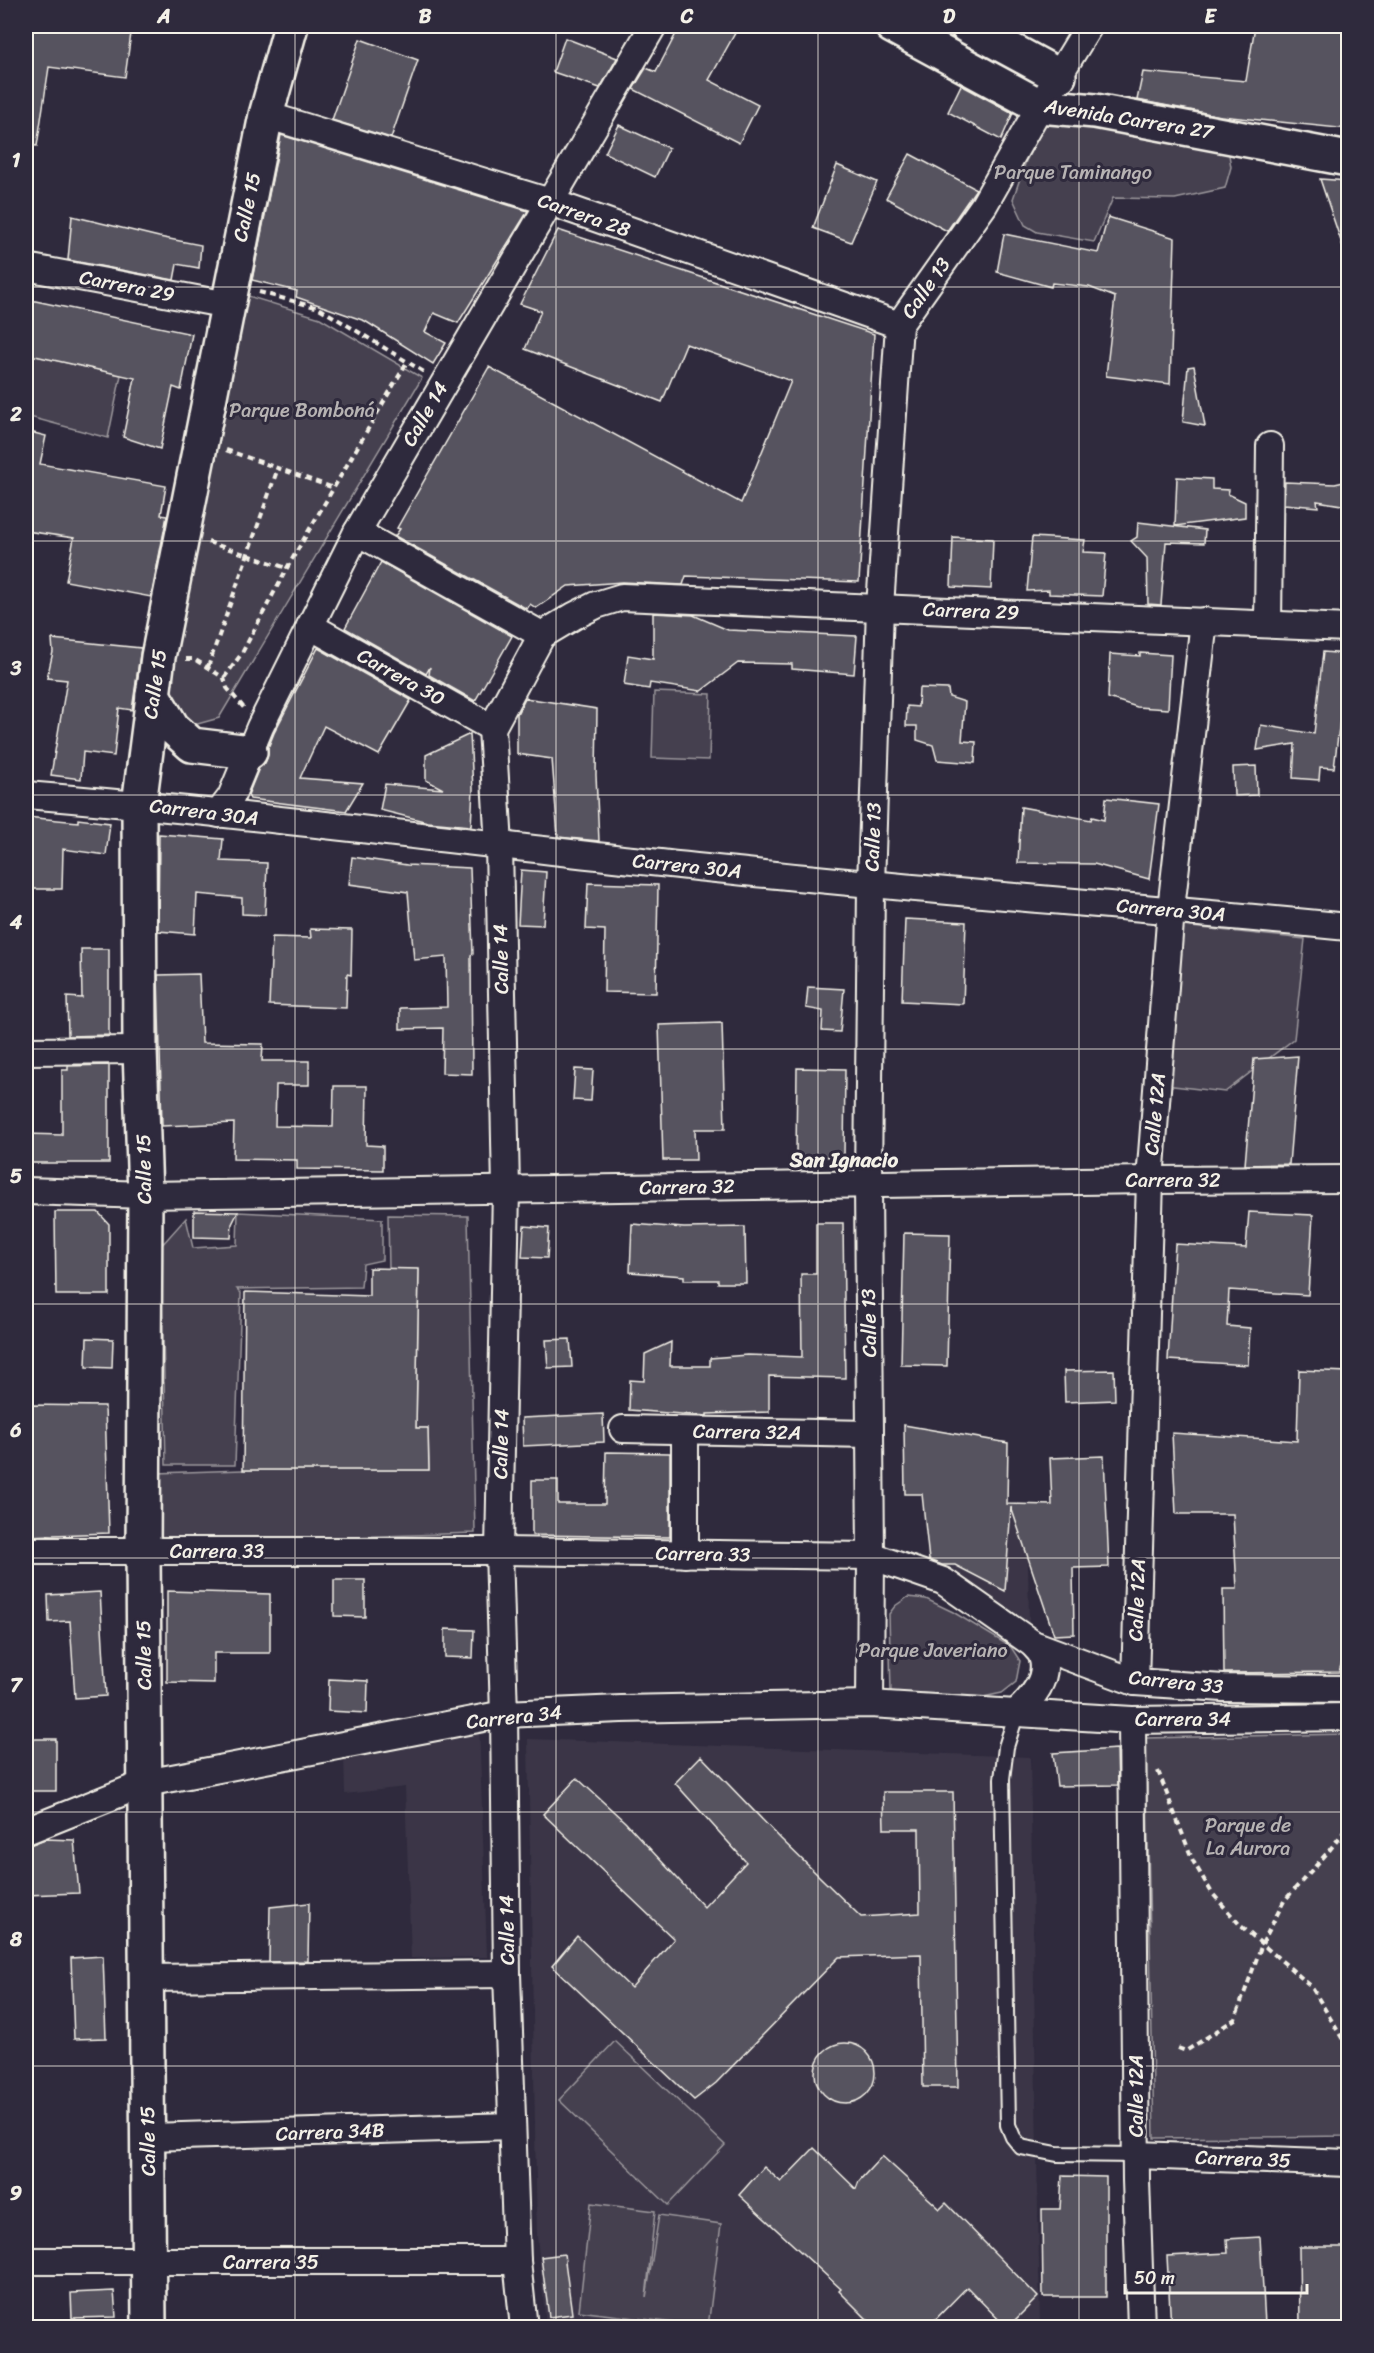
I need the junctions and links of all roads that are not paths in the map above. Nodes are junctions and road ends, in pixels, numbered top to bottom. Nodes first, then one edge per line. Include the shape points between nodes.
1 (291, 26) edge
2 (653, 26) edge
3 (892, 26) edge
4 (967, 26) edge
5 (1089, 26) edge
6 (1059, 76) junction
7 (1040, 106) junction
8 (266, 116) junction
9 (1348, 159) edge
10 (550, 202) junction
11 (26, 267) edge
12 (230, 292) junction
13 (899, 325) junction
14 (1270, 446) dead end
15 (357, 532) junction
16 (880, 607) junction
17 (1204, 621) junction
18 (1269, 624) junction
19 (310, 626) junction
20 (1348, 628) edge
21 (542, 635) junction
22 (153, 695) junction
23 (492, 728) junction
24 (255, 739) junction
25 (26, 795) edge
26 (139, 805) junction
27 (218, 814) junction
28 (500, 846) junction
29 (871, 885) junction
30 (1171, 909) junction
31 (1348, 927) edge
32 (140, 1050) junction
33 (26, 1051) edge
34 (1348, 1179) edge
35 (1150, 1180) junction
36 (868, 1184) junction
37 (506, 1189) junction
38 (26, 1191) edge
39 (145, 1195) junction
40 (623, 1430) dead end
41 (685, 1431) junction
42 (870, 1434) junction
43 (26, 1551) edge
44 (142, 1551) junction
45 (500, 1551) junction
46 (686, 1554) junction
47 (871, 1556) junction
48 (1034, 1644) junction
49 (1135, 1682) junction
50 (1348, 1689) edge
51 (870, 1704) junction
52 (1017, 1712) junction
53 (504, 1714) junction
54 (1348, 1717) edge
55 (1132, 1720) junction
56 (146, 1783) junction
57 (26, 1831) edge
58 (507, 1974) junction
59 (146, 1978) junction
60 (512, 2126) junction
61 (148, 2137) junction
62 (1137, 2155) junction
63 (1348, 2163) edge
64 (26, 2261) edge
65 (517, 2261) junction
66 (149, 2262) junction
67 (149, 2328) edge
68 (524, 2328) edge
69 (1141, 2328) edge

1 - 8 street, Calle 15
2 - 10 street, Calle 14
3 - 7 street, Avenida Carrera 27
4 - 6 street, Avenida Carrera 27
5 - 6 street, Calle 13
6 - 7 street, Calle 13
7 - 9 street, Avenida Carrera 27 via 1095,111
7 - 13 street, Calle 13 via 984,205
8 - 10 street, Carrera 28
8 - 12 street, Calle 15
10 - 13 street, Carrera 28
10 - 15 street, Calle 14
11 - 12 street, Carrera 29
12 - 22 street, Calle 15
13 - 16 street, Calle 13
14 - 18 street
15 - 19 street, Calle 14
15 - 21 street
16 - 17 street, Carrera 29
16 - 21 street, Carrera 29 via 622,597 596,605
16 - 29 street, Calle 13
17 - 18 street, Carrera 29
17 - 30 street, Calle 12A
18 - 20 street, Carrera 29
19 - 23 street, Carrera 30
19 - 24 street, Calle 14
21 - 23 street
22 - 24 street via 172,728 192,745
22 - 26 street, Calle 15
23 - 28 street, Calle 14
24 - 27 street, Calle 14 via 231,797
25 - 26 street, Carrera 30A
26 - 27 street, Carrera 30A
26 - 32 street, Calle 15
27 - 28 street, Carrera 30A
28 - 29 street, Carrera 30A
28 - 37 street, Calle 14
29 - 30 street, Carrera 30A
29 - 36 street, Calle 13
30 - 31 street, Carrera 30A
30 - 35 street, Calle 12A
32 - 33 street
32 - 39 street, Calle 15
34 - 35 street, Carrera 32
35 - 36 street, Carrera 32
35 - 49 street, Calle 12A
36 - 37 street, Carrera 32
36 - 42 street, Calle 13
37 - 39 street, Carrera 32
37 - 45 street, Calle 14
38 - 39 street, Carrera 32
39 - 44 street, Calle 15
40 - 41 street, Carrera 32A
41 - 42 street, Carrera 32A
41 - 46 street
42 - 47 street, Calle 13
43 - 44 street, Carrera 33
44 - 45 street, Carrera 33
44 - 56 street, Calle 15
45 - 46 street, Carrera 33
45 - 53 street, Calle 14
46 - 47 street, Carrera 33
47 - 48 street, Carrera 33 via 943,1581
47 - 51 street, Calle 13
48 - 49 street, Carrera 33
48 - 52 street via 1042,1656 1043,1678
49 - 50 street, Carrera 33 via 1223,1688
51 - 52 street, Carrera 34
51 - 53 street, Carrera 34
52 - 55 street, Carrera 34
52 - 62 lane via 1006,1747 1002,1779 1008,2125 1021,2147 1057,2154
53 - 56 street, Carrera 34
53 - 58 street, Calle 14
54 - 55 street, Carrera 34
55 - 62 street, Calle 12A
56 - 57 street, Carrera 34
56 - 59 street, Calle 15
58 - 59 street
58 - 60 street, Calle 14
59 - 61 street, Calle 15
60 - 61 street, Carrera 34B
60 - 65 street, Calle 14
61 - 66 street, Calle 15
62 - 63 street, Carrera 35
62 - 69 street, Calle 12A
64 - 66 street, Carrera 35
65 - 66 street, Carrera 35
65 - 68 street, Calle 14
66 - 67 street, Calle 15

